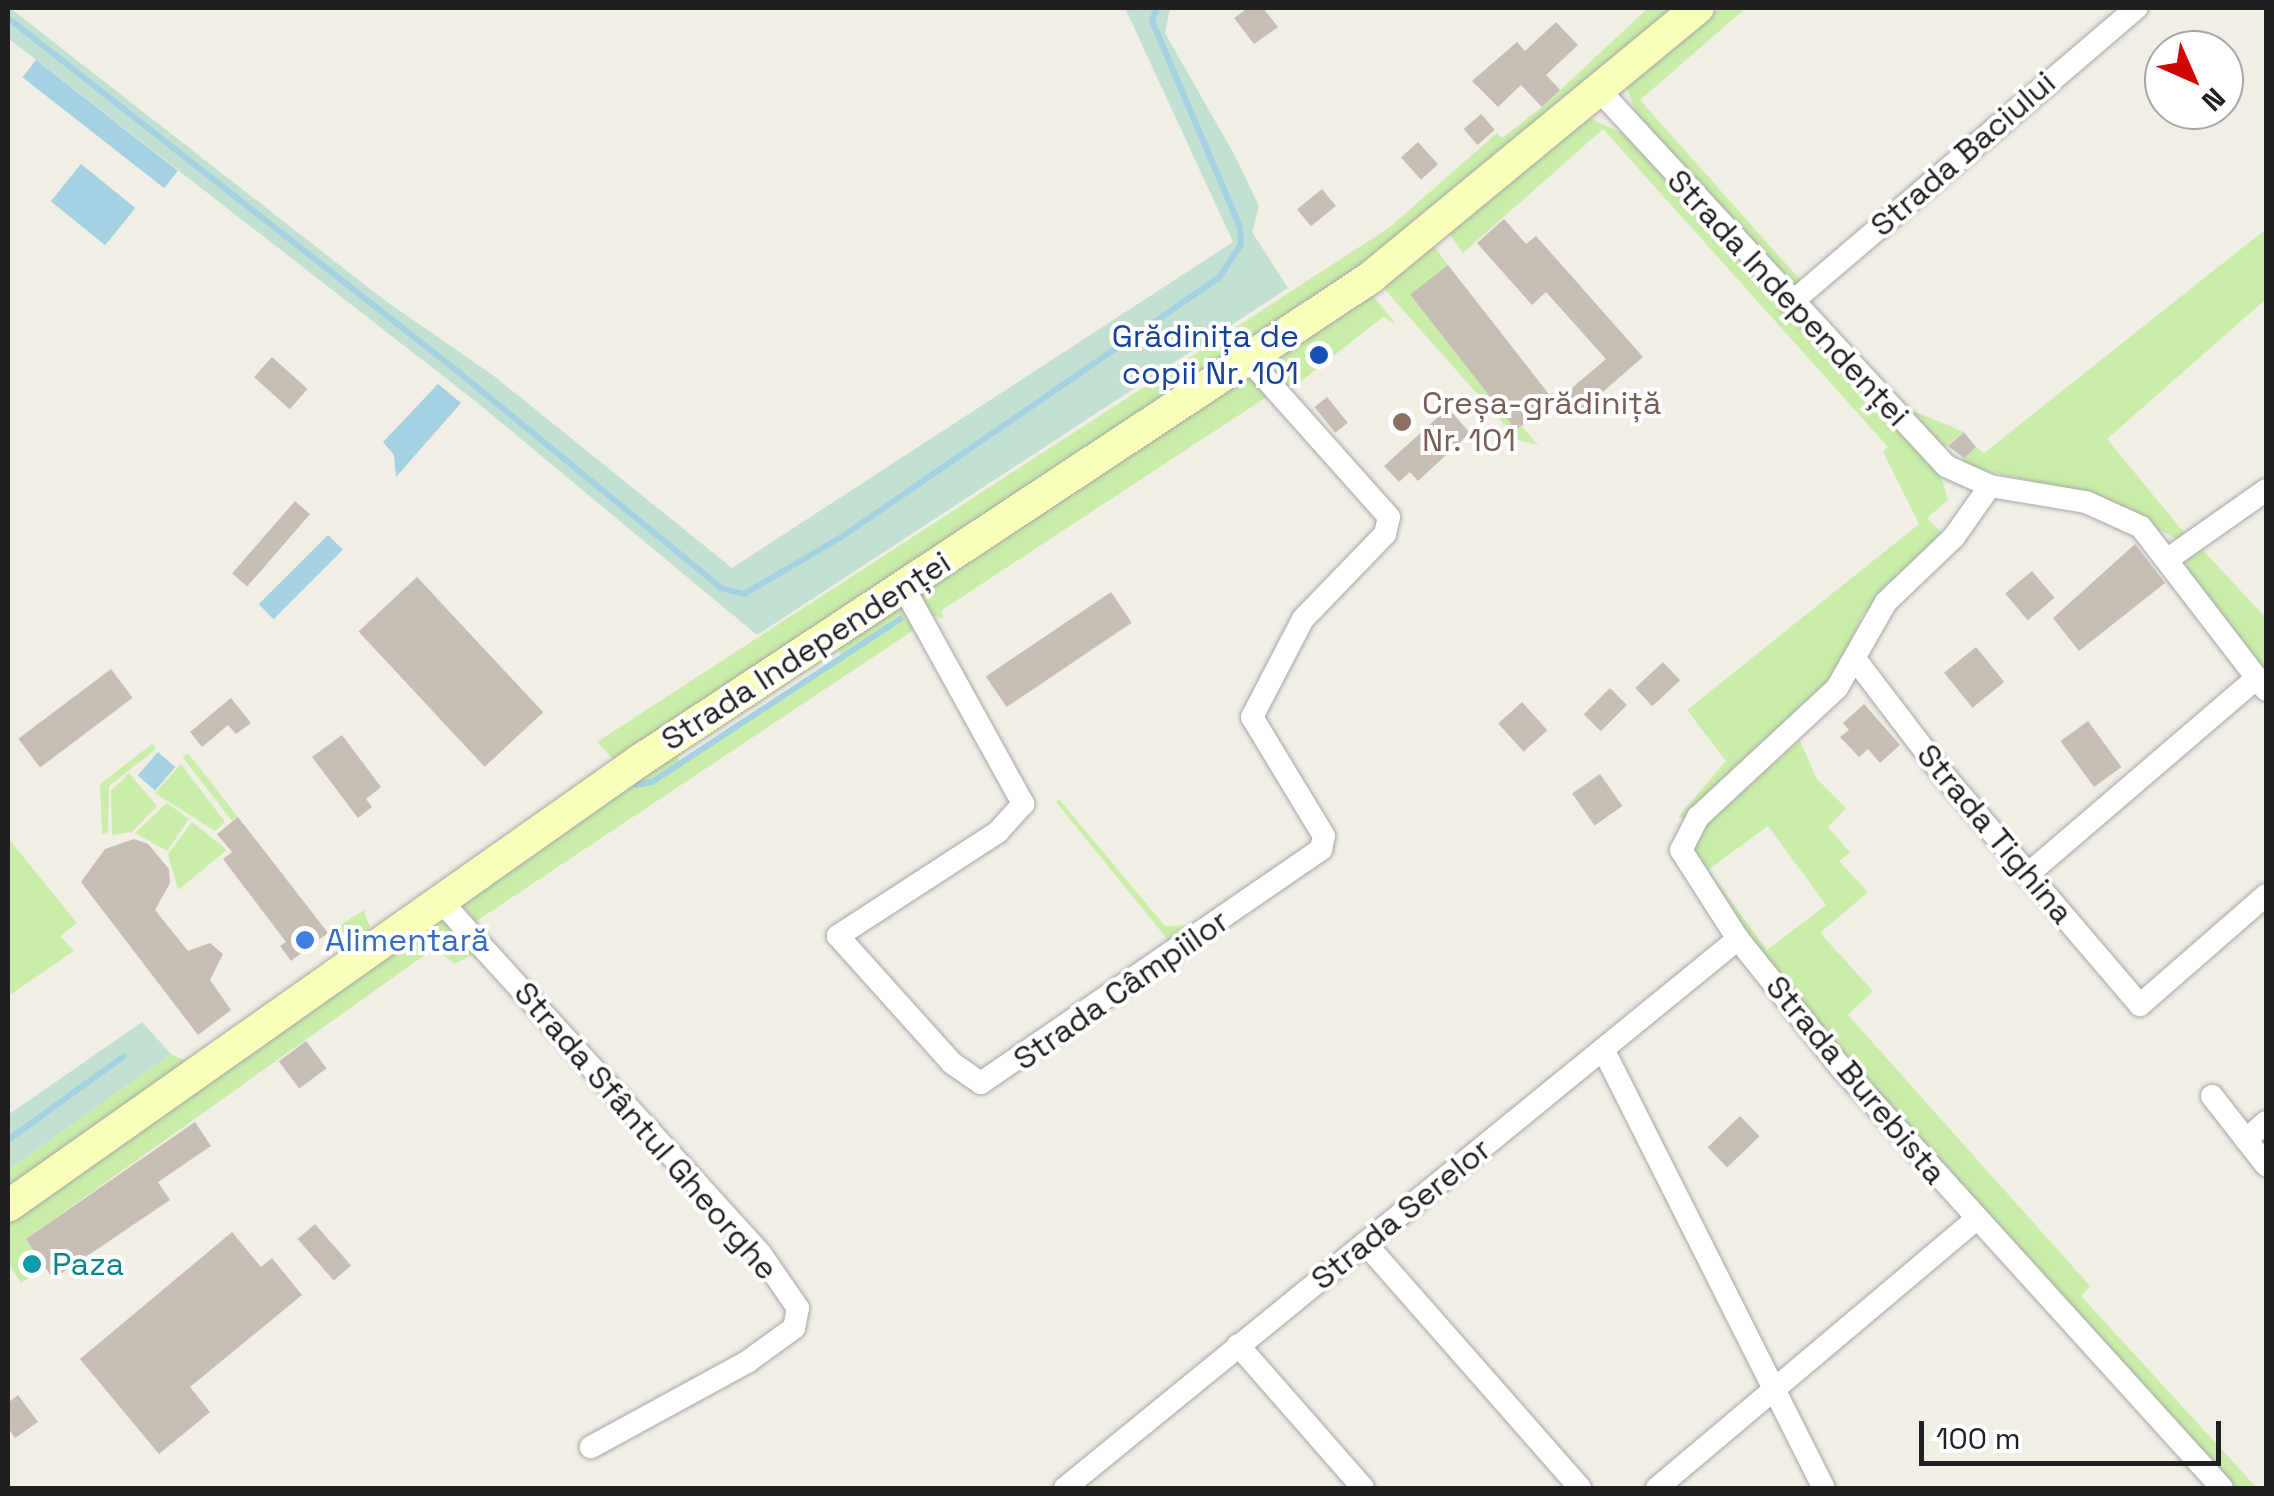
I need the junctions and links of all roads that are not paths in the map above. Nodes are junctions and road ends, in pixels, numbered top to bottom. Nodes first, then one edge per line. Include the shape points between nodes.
1 (1698, 8) edge
2 (2138, 8) edge
3 (1600, 92) junction
4 (1791, 303) junction
5 (1250, 362) junction
6 (1990, 486) junction
7 (2266, 490) edge
8 (2168, 559) junction
9 (904, 588) junction
10 (1856, 660) junction
11 (2262, 684) edge
12 (2027, 875) junction
13 (2266, 895) edge
14 (439, 899) junction
15 (1738, 940) junction
16 (1604, 1051) junction
17 (2212, 1096) dead end
18 (2266, 1122) edge
19 (2246, 1140) junction
20 (2266, 1165) edge
21 (8, 1206) edge
22 (1975, 1220) junction
23 (1365, 1243) junction
24 (1238, 1344) junction
25 (1776, 1388) junction
26 (591, 1447) dead end
27 (1064, 1488) edge
28 (1363, 1488) edge
29 (1580, 1488) edge
30 (1657, 1488) edge
31 (1824, 1488) edge
32 (2222, 1488) edge

1 - 3 main road, Strada Independenței
2 - 4 street, Strada Baciului
3 - 4 street, Strada Independenței
3 - 5 main road, Strada Independenței via 1424,238
4 - 6 street, Strada Independenței via 1946,466
5 - 9 main road, Strada Independenței
5 - 9 street, Strada Câmpiilor via 1389,517 1385,534 1304,619 1252,716 1324,836 1321,849 982,1083 952,1063 838,936 998,832 1023,804
6 - 8 street, Strada Independenței via 2086,502 2127,517
6 - 10 street via 1954,537 1886,602
7 - 8 street
8 - 11 street, Strada Independenței
9 - 14 main road, Strada Independenței
10 - 12 street, Strada Tighina
10 - 15 street, Strada Burebista via 1795,733 1683,836 1681,850 1697,883
11 - 12 street
12 - 13 street, Strada Tighina via 2140,1005
14 - 21 main road, Strada Independenței
14 - 26 street, Strada Sfântul Gheorghe via 760,1253 798,1308 794,1328 746,1362
15 - 16 street, Strada Serelor
15 - 22 street, Strada Burebista
16 - 23 street, Strada Serelor
16 - 25 street
17 - 19 street
18 - 19 street
19 - 20 street
22 - 25 street
22 - 32 street, Strada Burebista
23 - 24 street, Strada Serelor
23 - 29 street
24 - 27 street, Strada Serelor
24 - 28 street
25 - 30 street
25 - 31 street

